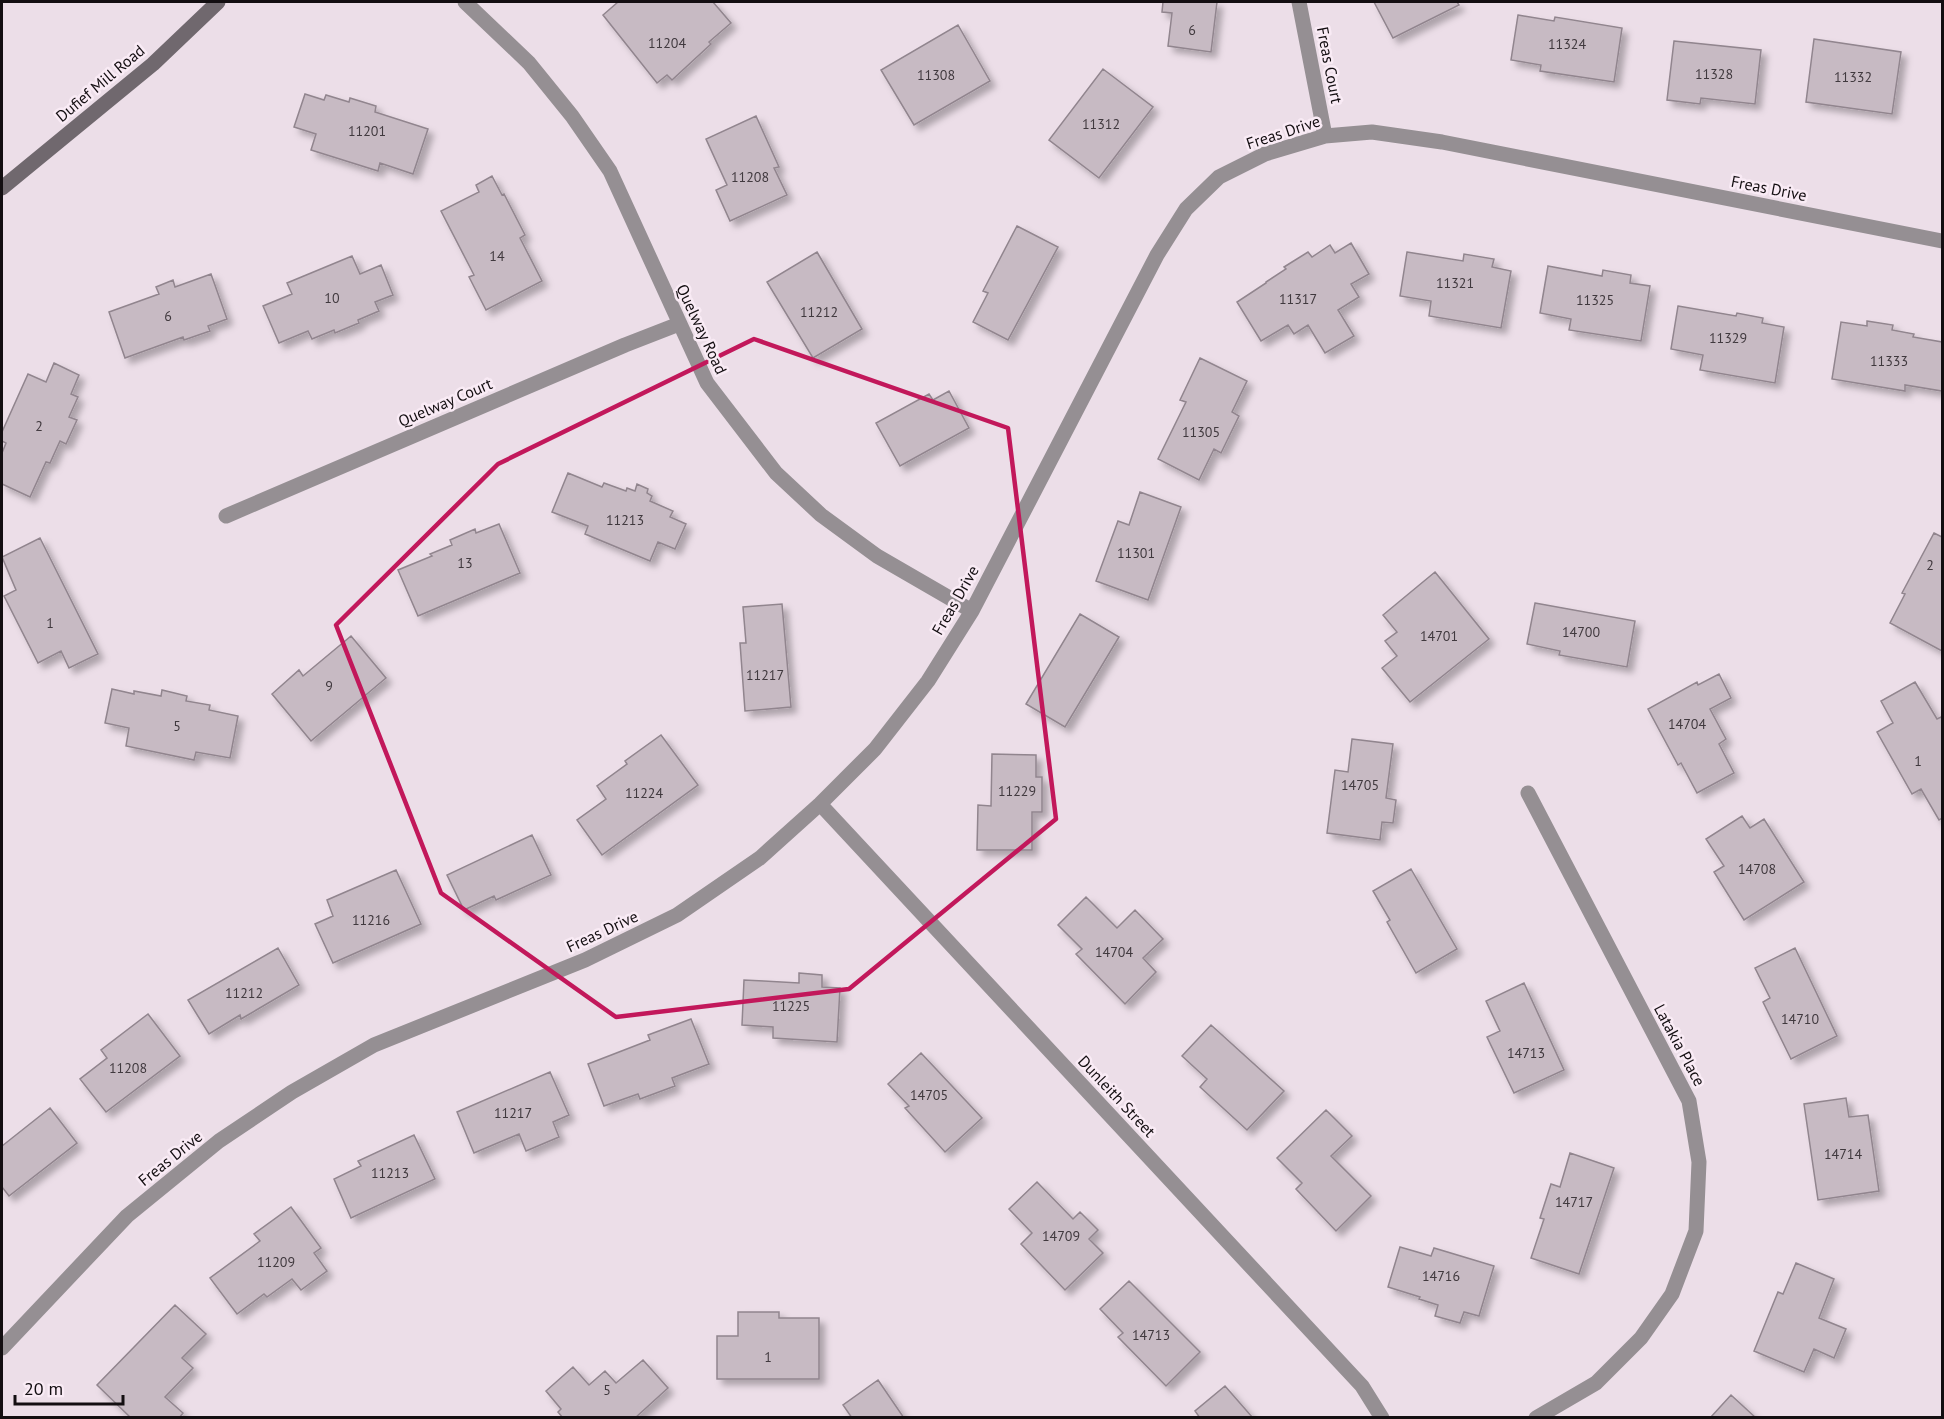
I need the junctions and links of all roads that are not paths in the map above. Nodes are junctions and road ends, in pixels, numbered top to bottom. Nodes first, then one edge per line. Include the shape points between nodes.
1 (218, 2) edge
2 (465, 2) edge
3 (1299, 2) edge
4 (1325, 136) junction
5 (2, 188) edge
6 (1942, 242) edge
7 (679, 324) junction
8 (226, 516) dead end
9 (972, 611) junction
10 (1528, 793) dead end
11 (820, 804) junction
12 (2, 1348) edge
13 (1382, 1418) edge
14 (1536, 1418) edge

1 - 5 main road, Dufief Mill Road via 153,64
2 - 7 street, Quelway Road via 529,63 610,171
3 - 4 street, Freas Court
4 - 6 street, Freas Drive via 1372,132 1442,142
4 - 9 street, Freas Drive via 1265,154 1219,177 1186,209 1157,255
7 - 8 street, Quelway Court
7 - 9 street, Quelway Road via 707,383 776,473 876,556
9 - 11 street, Freas Drive via 928,681 875,749
10 - 14 street, Latakia Place via 1689,1101 1699,1162 1696,1231 1672,1294 1641,1338 1596,1383
11 - 12 street, Freas Drive via 760,858 678,915 585,960 374,1045 292,1092 219,1141 127,1216
11 - 13 street, Dunleith Street via 1362,1386

